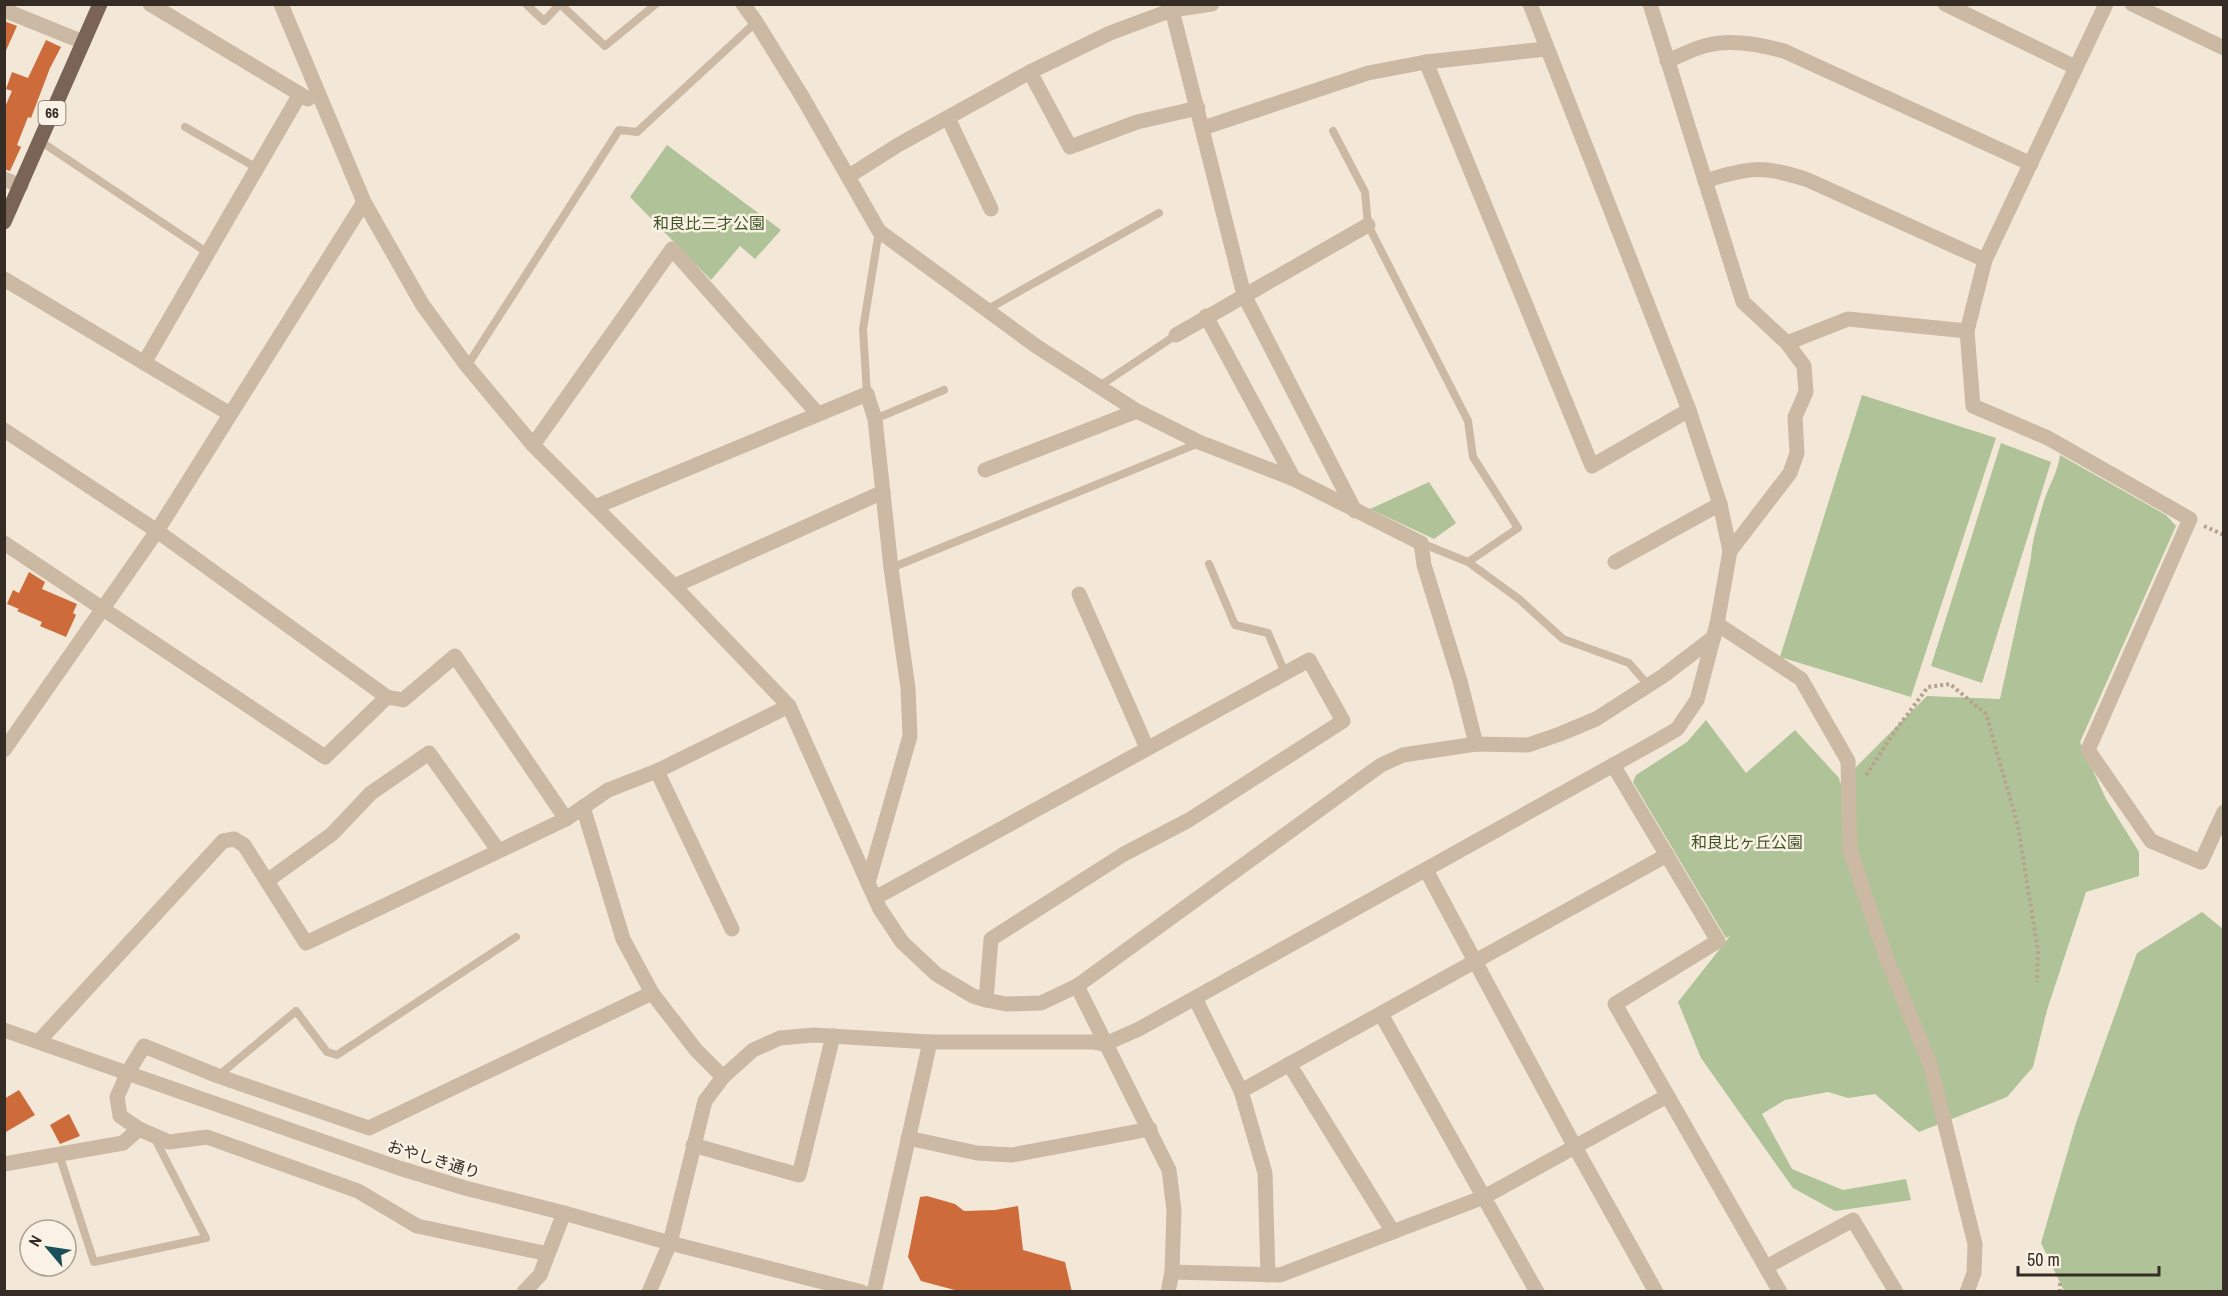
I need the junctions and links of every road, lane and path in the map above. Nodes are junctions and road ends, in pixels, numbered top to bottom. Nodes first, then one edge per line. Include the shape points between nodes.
1 (100, 4) edge
2 (150, 4) edge
3 (282, 4) edge
4 (526, 4) edge
5 (656, 4) edge
6 (743, 4) edge
7 (1212, 4) edge
8 (1530, 4) edge
9 (1650, 4) edge
10 (1945, 4) edge
11 (2106, 4) edge
12 (2132, 4) edge
13 (1171, 7) edge
14 (4, 10) edge
15 (756, 22) junction
16 (83, 42) junction
17 (2223, 48) edge
18 (1546, 49) junction
19 (1667, 61) junction
20 (1426, 62) junction
21 (2075, 67) junction
22 (1030, 72) junction
23 (300, 94) junction
24 (1198, 108) junction
25 (326, 110) junction
26 (948, 118) junction
27 (185, 126) dead end
28 (1203, 128) junction
29 (1333, 131) dead end
30 (40, 141) junction
31 (2031, 164) junction
32 (257, 168) junction
33 (849, 176) junction
34 (4, 180) edge
35 (1705, 181) junction
36 (21, 186) junction
37 (364, 202) junction
38 (991, 209) dead end
39 (1160, 213) dead end
40 (4, 222) edge
41 (1368, 225) junction
42 (879, 231) junction
43 (208, 253) junction
44 (1985, 260) junction
45 (4, 279) edge
46 (1244, 295) junction
47 (986, 310) junction
48 (1206, 316) junction
49 (1967, 331) junction
50 (1176, 335) joint
51 (1787, 343) junction
52 (144, 363) junction
53 (467, 366) junction
54 (1098, 387) junction
55 (944, 390) dead end
56 (867, 394) junction
57 (1689, 410) junction
58 (1137, 411) junction
59 (230, 414) junction
60 (818, 414) junction
61 (875, 419) junction
62 (4, 430) edge
63 (1199, 442) junction
64 (533, 444) junction
65 (985, 470) dead end
66 (1294, 479) junction
67 (883, 492) junction
68 (1720, 504) junction
69 (595, 507) junction
70 (1355, 511) junction
71 (157, 531) junction
72 (4, 543) edge
73 (1421, 543) junction
74 (1730, 551) junction
75 (1468, 562) junction
76 (1615, 562) dead end
77 (1209, 564) dead end
78 (891, 568) junction
79 (674, 586) junction
80 (1079, 594) dead end
81 (104, 608) junction
82 (1716, 630) junction
83 (1285, 673) junction
84 (1648, 685) junction
85 (387, 698) junction
86 (789, 706) junction
87 (1476, 744) junction
88 (1147, 748) junction
89 (4, 750) edge
90 (1613, 765) junction
91 (657, 771) junction
92 (1849, 801) junction
93 (583, 807) junction
94 (2223, 812) edge
95 (566, 819) junction
96 (498, 850) junction
97 (1666, 855) junction
98 (1426, 870) junction
99 (267, 881) junction
100 (868, 884) junction
101 (875, 898) junction
102 (732, 930) dead end
103 (516, 937) dead end
104 (1476, 961) junction
105 (2037, 982) dead end
106 (1077, 986) junction
107 (652, 993) junction
108 (1195, 998) junction
109 (986, 1000) junction
110 (1381, 1014) junction
111 (4, 1030) edge
112 (833, 1036) junction
113 (39, 1041) junction
114 (930, 1042) junction
115 (1105, 1044) junction
116 (1289, 1064) junction
117 (128, 1072) junction
118 (218, 1076) junction
119 (723, 1077) junction
120 (1241, 1091) junction
121 (1668, 1096) junction
122 (139, 1129) junction
123 (1150, 1129) junction
124 (154, 1136) junction
125 (908, 1138) junction
126 (693, 1145) junction
127 (1575, 1147) junction
128 (59, 1154) junction
129 (4, 1164) edge
130 (1484, 1197) junction
131 (564, 1213) junction
132 (1393, 1232) junction
133 (670, 1243) junction
134 (548, 1254) junction
135 (1766, 1267) junction
136 (1172, 1272) junction
137 (1268, 1275) junction
138 (2060, 1283) dead end
139 (524, 1292) edge
140 (649, 1292) edge
141 (862, 1292) edge
142 (874, 1292) edge
143 (1168, 1292) edge
144 (1537, 1292) edge
145 (1656, 1292) edge
146 (1780, 1292) edge
147 (1896, 1292) edge
148 (1967, 1292) edge
149 (2060, 1292) edge

1 - 16 main road, 66
2 - 23 street
3 - 25 street
4 - 5 lane via 544,21 560,4 605,46
6 - 15 street
7 - 13 street
8 - 18 street
9 - 19 street
10 - 21 street
11 - 21 street
12 - 17 street
13 - 22 street
13 - 24 street
14 - 16 street
15 - 33 street
15 - 53 lane via 637,132 619,130
16 - 30 main road, 66
18 - 20 street
18 - 57 street
19 - 31 street via 1708,45 1760,44 1784,51
19 - 35 street
20 - 28 street via 1368,73
20 - 57 street via 1592,466
21 - 31 street
22 - 24 street via 1070,147 1137,122
22 - 26 street
23 - 25 street
23 - 32 street
24 - 28 street
25 - 37 street
26 - 33 street
26 - 38 street
27 - 32 lane
28 - 46 street
29 - 41 lane via 1365,192
30 - 36 main road, 66
30 - 43 lane
31 - 44 street
32 - 43 street
33 - 42 street
34 - 36 street
35 - 44 street via 1735,171 1781,171
35 - 51 street via 1743,302
36 - 40 main road, 66
37 - 53 street via 422,304
37 - 59 street
39 - 47 lane
41 - 46 street
41 - 75 lane via 1468,421 1473,457 1518,528
42 - 47 street
42 - 56 lane via 863,329
43 - 52 street
44 - 49 street
45 - 52 street
46 - 48 street
46 - 70 street
47 - 54 street
48 - 50 street
48 - 66 street
49 - 51 street via 1848,319
49 - 94 street via 1973,406 2048,438 2190,519 2088,750 2151,842 2201,862
50 - 54 lane
51 - 74 street via 1804,366 1806,392 1796,417 1797,453 1790,473
52 - 59 street
53 - 64 street
54 - 58 street
55 - 61 lane
56 - 60 street
56 - 61 street
57 - 68 street
58 - 63 street
58 - 65 street
59 - 71 street
60 - 64 street via 672,249
60 - 69 street
61 - 67 street
62 - 71 street
63 - 66 street
63 - 78 lane
64 - 69 street
66 - 70 street
67 - 78 street
67 - 79 street
68 - 74 street
68 - 76 street
69 - 79 street
70 - 73 street
71 - 81 street
71 - 85 street
72 - 81 street
73 - 75 lane
73 - 87 street
74 - 82 street
75 - 84 lane via 1519,599 1563,639 1629,663
77 - 83 lane via 1235,625 1268,633
78 - 100 street via 908,688 910,736
79 - 86 street
80 - 88 street
81 - 85 street via 325,757
81 - 89 street
82 - 84 street
82 - 90 street via 1697,700 1677,729
82 - 92 street via 1801,679 1848,761
83 - 88 street
83 - 109 street via 1309,660 1343,721 1189,820 1124,854 991,939
84 - 87 street via 1596,719 1528,745
85 - 95 street via 403,700 455,656
86 - 91 street
86 - 100 street
87 - 106 street via 1402,755 1381,765
88 - 101 street
90 - 97 street
90 - 98 street
91 - 93 street via 608,790
91 - 102 street
92 - 105 path via 1928,687 1950,684 1986,714 2018,826 2038,951
92 - 148 street via 1850,850 1885,954 1930,1064 1975,1244 1974,1273
93 - 95 street
93 - 107 street via 623,939
95 - 96 street
96 - 99 street via 306,944
96 - 99 street via 429,753 371,793 332,834
97 - 104 street
97 - 121 street via 1718,941 1615,1004
98 - 104 street
98 - 108 street
99 - 113 street via 244,845 234,839 223,841
100 - 101 street
101 - 109 street via 902,942 936,974
103 - 118 lane via 337,1055 327,1052 296,1011
104 - 110 street
104 - 127 street
106 - 109 street via 1041,1003
106 - 115 street
107 - 118 street via 369,1128
107 - 119 street via 696,1050
108 - 115 street
108 - 120 street
110 - 116 street
110 - 130 street
111 - 113 street, おやしき通り
112 - 114 street
112 - 119 street via 780,1038 753,1050
112 - 126 street via 799,1175
113 - 117 street, おやしき通り
114 - 115 street
114 - 125 street
115 - 123 street
116 - 120 street
116 - 132 street
117 - 118 street via 144,1046
117 - 122 street via 117,1097 120,1116
117 - 131 street, おやしき通り via 399,1168
119 - 126 street via 705,1101
120 - 137 street via 1265,1173
121 - 127 street
121 - 135 street
122 - 124 street
122 - 128 street via 123,1143
123 - 125 street via 1012,1155 977,1153
123 - 136 street via 1169,1170 1174,1210
124 - 128 lane via 206,1238 94,1262
124 - 134 street via 169,1142 207,1137 358,1191 417,1226
125 - 142 street
126 - 133 street
127 - 130 street
127 - 145 street
128 - 129 street
130 - 132 street
130 - 144 street
131 - 133 street, おやしき通り
131 - 134 street
132 - 137 street via 1280,1275
133 - 140 street
133 - 141 street, おやしき通り
134 - 139 street via 540,1275
135 - 146 street
135 - 147 street via 1853,1220
136 - 137 street
136 - 143 street
138 - 149 path

